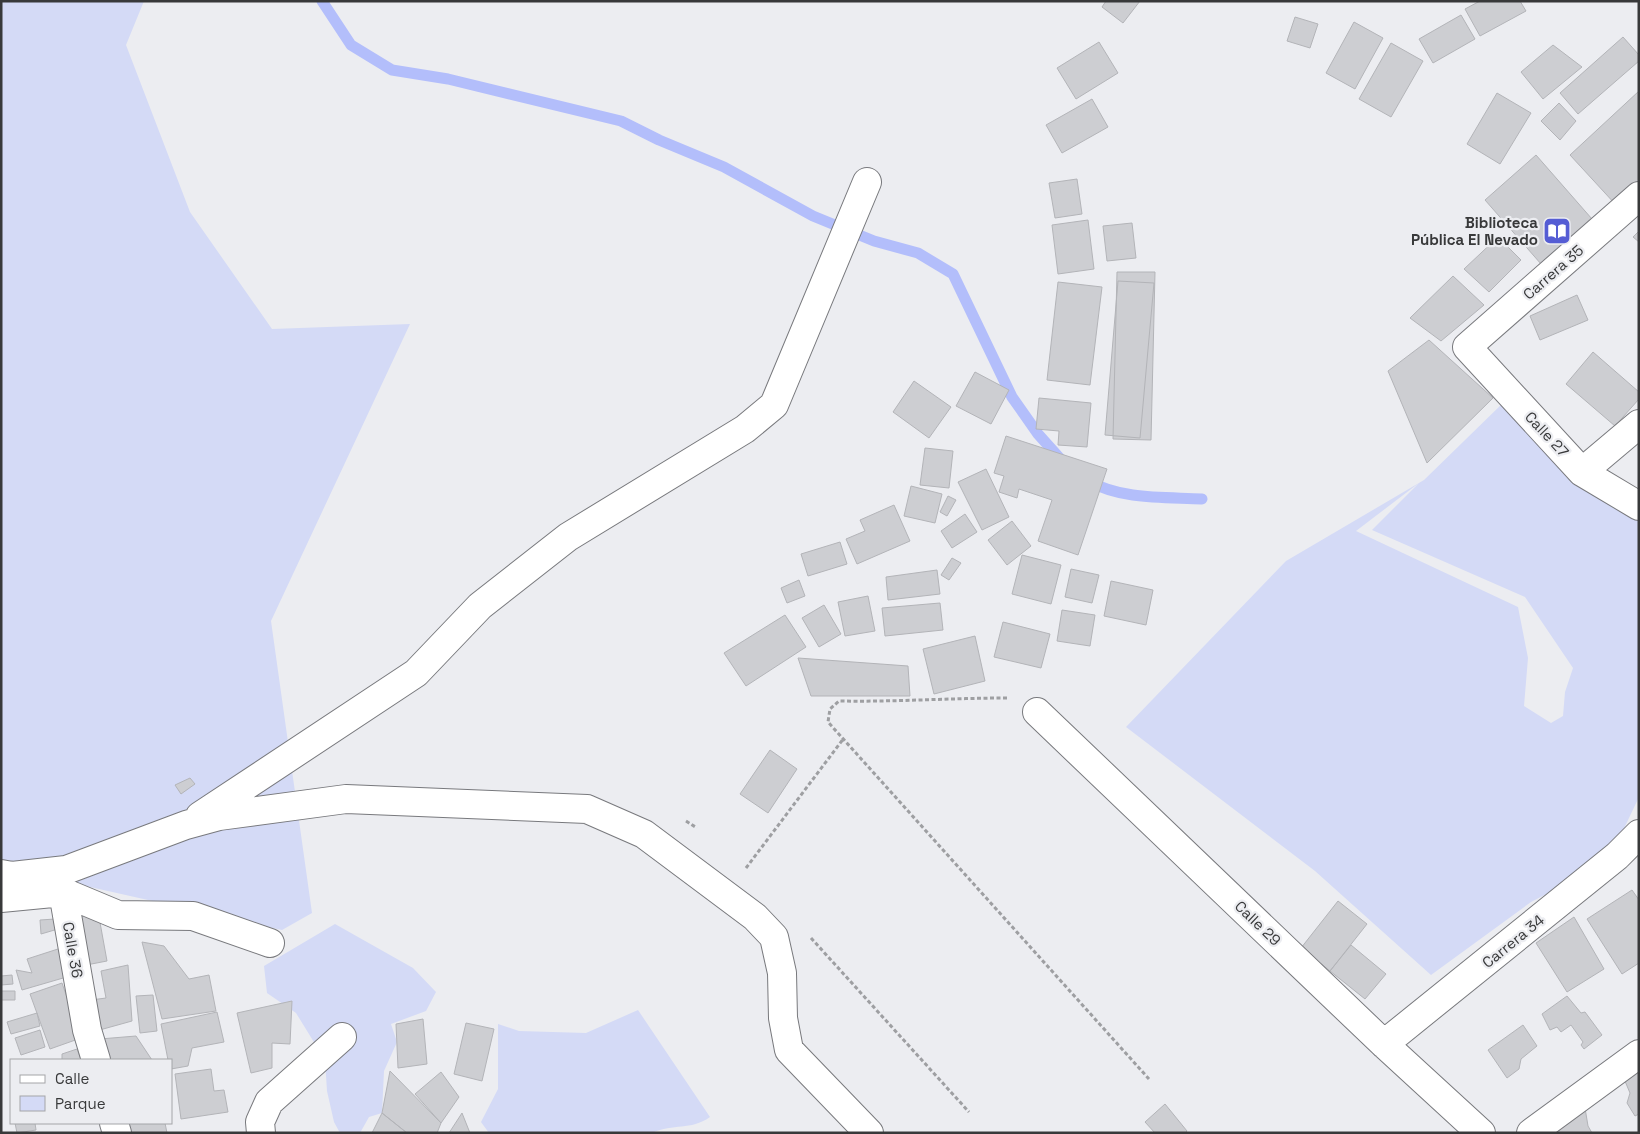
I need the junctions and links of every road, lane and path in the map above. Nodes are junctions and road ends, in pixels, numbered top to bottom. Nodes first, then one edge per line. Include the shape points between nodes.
1 (867, 182) dead end
2 (1639, 196) edge
3 (1467, 347) joint
4 (1639, 424) edge
5 (1582, 472) junction
6 (1639, 506) edge
7 (1037, 712) joint
8 (844, 738) junction
9 (683, 820) dead end
10 (186, 825) junction
11 (703, 833) dead end
12 (1639, 834) edge
13 (739, 862) dead end
14 (746, 868) junction
15 (753, 875) dead end
16 (5, 883) edge
17 (63, 892) junction
18 (805, 932) dead end
19 (270, 943) dead end
20 (342, 1037) dead end
21 (1384, 1044) junction
22 (1639, 1054) edge
23 (96, 1059) edge
24 (1150, 1079) dead end
25 (969, 1112) dead end
26 (261, 1133) edge
27 (869, 1133) edge
28 (1481, 1133) edge
29 (1531, 1133) edge

1 - 10 street via 774,405 745,429 568,537 480,606 416,673
2 - 3 street, Carrera 35
3 - 5 street, Calle 27
4 - 5 street
5 - 6 street, Calle 27
7 - 8 path via 1013,698 839,701 830,709 828,722
7 - 21 street, Calle 29
8 - 14 path
8 - 24 path
9 - 11 path
10 - 16 street via 66,870
10 - 27 street via 220,816 346,799 587,809 644,834 754,917 774,937 782,973 789,1050
12 - 21 street, Carrera 34 via 1617,856
13 - 14 path
14 - 15 path
16 - 17 street
17 - 19 street via 118,915 193,916
17 - 23 street, Calle 36 via 87,1030
18 - 25 path
20 - 26 street via 269,1102 260,1122
21 - 28 street, Calle 29
22 - 29 street

